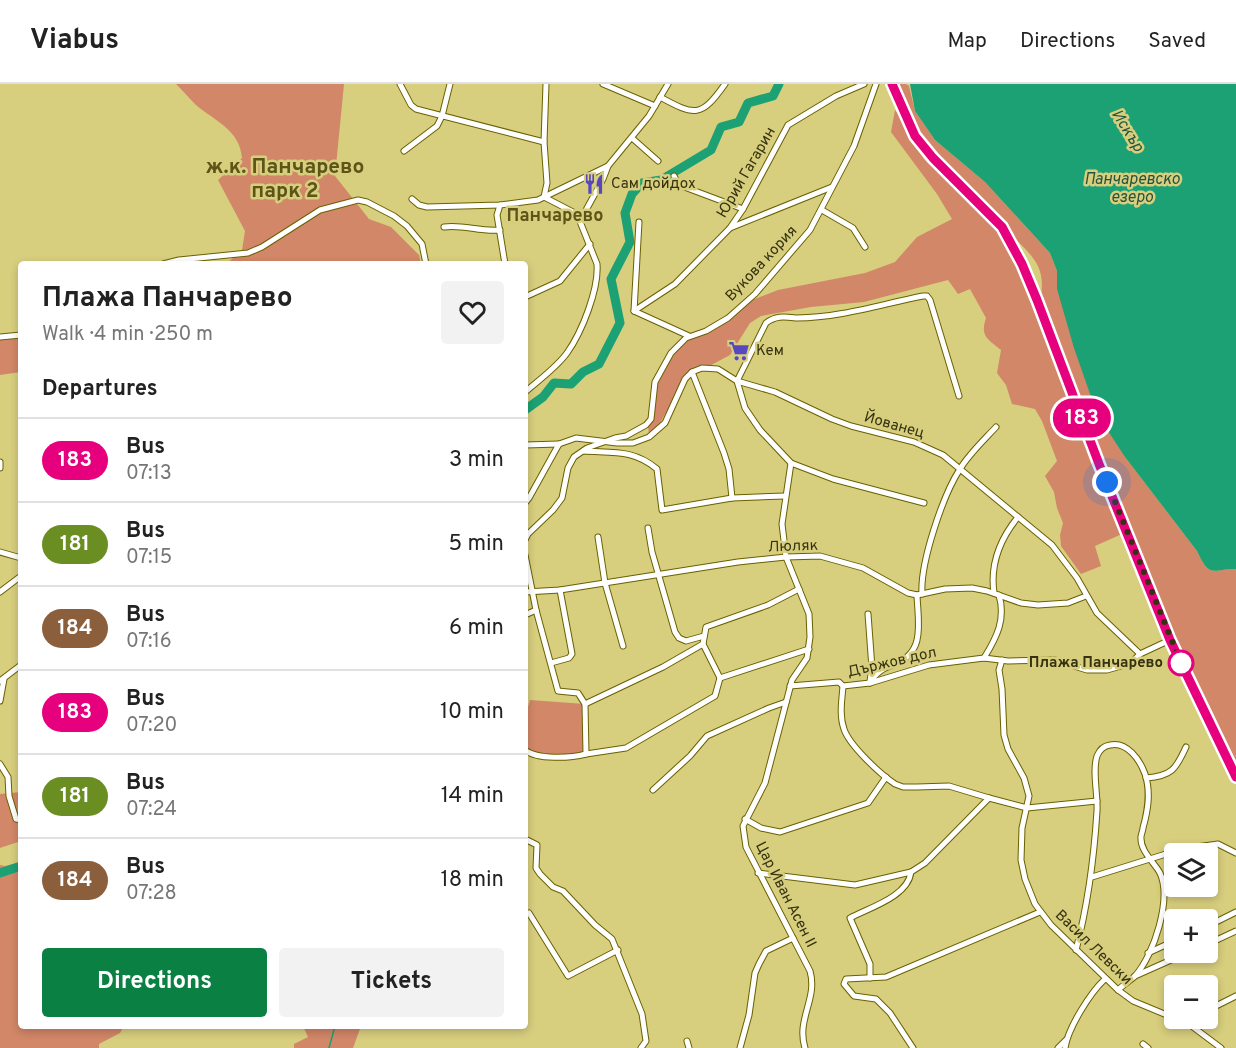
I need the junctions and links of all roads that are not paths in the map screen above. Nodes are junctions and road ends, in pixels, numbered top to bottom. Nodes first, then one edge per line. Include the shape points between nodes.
1 (400, 84) edge
2 (450, 84) edge
3 (546, 84) edge
4 (603, 84) edge
5 (668, 84) edge
6 (725, 84) edge
7 (864, 84) edge
8 (876, 84) edge
9 (892, 84) edge
10 (660, 97) junction
11 (655, 106) junction
12 (442, 116) junction
13 (632, 138) junction
14 (544, 142) junction
15 (404, 151) dead end
16 (658, 161) dead end
17 (608, 166) junction
18 (674, 176) dead end
19 (831, 187) junction
20 (544, 197) junction
21 (412, 199) dead end
22 (500, 205) junction
23 (743, 208) junction
24 (822, 210) junction
25 (580, 221) junction
26 (639, 222) dead end
27 (444, 227) dead end
28 (730, 228) junction
29 (500, 230) junction
30 (590, 244) junction
31 (865, 247) dead end
32 (175, 261) edge
33 (425, 261) edge
34 (505, 261) edge
35 (528, 296) edge
36 (634, 311) junction
37 (18, 335) edge
38 (689, 336) junction
39 (0, 337) edge
40 (692, 372) junction
41 (737, 381) junction
42 (528, 389) edge
43 (959, 396) dead end
44 (996, 427) dead end
45 (605, 443) junction
46 (559, 444) junction
47 (528, 446) edge
48 (581, 451) junction
49 (0, 462) edge
50 (791, 463) junction
51 (0, 468) edge
52 (960, 469) junction
53 (785, 496) junction
54 (732, 498) junction
55 (528, 500) edge
56 (924, 503) dead end
57 (1018, 517) junction
58 (648, 528) dead end
59 (528, 534) edge
60 (598, 537) dead end
61 (0, 552) edge
62 (18, 557) edge
63 (786, 557) junction
64 (528, 569) edge
65 (658, 573) junction
66 (18, 578) edge
67 (605, 583) junction
68 (799, 589) junction
69 (560, 590) junction
70 (0, 592) edge
71 (528, 592) edge
72 (533, 592) junction
73 (919, 594) junction
74 (996, 594) junction
75 (1086, 596) junction
76 (536, 610) junction
77 (528, 614) edge
78 (868, 614) dead end
79 (704, 636) junction
80 (1170, 640) junction
81 (703, 644) junction
82 (623, 646) dead end
83 (809, 649) junction
84 (1140, 654) junction
85 (984, 658) junction
86 (1002, 660) junction
87 (550, 663) junction
88 (18, 667) edge
89 (720, 678) junction
90 (2, 680) edge
91 (870, 683) junction
92 (790, 686) junction
93 (843, 686) junction
94 (0, 701) edge
95 (786, 702) junction
96 (585, 704) junction
97 (1186, 747) dead end
98 (528, 752) edge
99 (586, 754) junction
100 (0, 764) edge
101 (886, 777) junction
102 (1236, 777) edge
103 (1146, 778) junction
104 (653, 790) dead end
105 (989, 798) junction
106 (1097, 801) junction
107 (1027, 808) junction
108 (745, 819) junction
109 (18, 820) edge
110 (528, 840) edge
111 (1236, 853) edge
112 (1149, 858) junction
113 (911, 872) junction
114 (758, 873) junction
115 (1092, 877) junction
116 (1040, 912) junction
117 (1236, 912) edge
118 (529, 913) dead end
119 (1218, 921) edge
120 (1236, 931) edge
121 (793, 938) junction
122 (1218, 939) edge
123 (1164, 946) edge
124 (618, 950) junction
125 (1076, 950) junction
126 (1148, 953) junction
127 (1164, 963) edge
128 (1135, 976) junction
129 (870, 978) junction
130 (1105, 979) junction
131 (1118, 990) junction
132 (1236, 996) edge
133 (1218, 1005) edge
134 (1164, 1014) edge
135 (1198, 1029) edge
136 (1066, 1040) junction
137 (687, 1041) dead end
138 (641, 1048) edge
139 (689, 1048) edge
140 (740, 1048) edge
141 (805, 1048) edge
142 (914, 1048) edge
143 (1058, 1048) edge
144 (1065, 1048) edge
145 (1221, 1048) edge

1 - 12 street via 416,109
2 - 12 street
3 - 14 street
4 - 11 street
5 - 10 street
6 - 10 street via 702,110 691,112
7 - 23 street, Юрий Гагарин via 788,125
8 - 19 street, Вукова кория via 854,146
9 - 80 main road via 915,136 1002,227 1014,248
10 - 11 street
11 - 13 street
12 - 14 street
12 - 15 street via 437,126
13 - 16 street
13 - 17 street
14 - 20 street
17 - 20 street
17 - 25 street
18 - 23 street via 679,184
19 - 24 street, Вукова кория
19 - 28 street
20 - 22 street
20 - 25 street via 571,209
21 - 22 street via 427,207
22 - 29 street
23 - 28 street, Юрий Гагарин
24 - 31 street via 853,228
24 - 38 street, Вукова кория via 810,230 755,294 728,318
25 - 30 street
26 - 36 street
27 - 29 street
28 - 36 street, Юрий Гагарин via 675,284
29 - 34 street
30 - 35 street via 560,281
30 - 42 street via 598,273 585,319 567,353
32 - 33 street via 248,253 320,210 358,200 407,226 422,244
36 - 38 street
37 - 39 street
38 - 45 street, Вукова кория via 671,353 655,382 651,419 637,431
40 - 41 street, Йованец via 707,367 718,369
40 - 45 street via 678,390 665,423 649,437 633,443
40 - 54 street via 724,453
41 - 43 street via 770,319 828,316 922,296 930,300
41 - 50 street via 745,408
41 - 52 street, Йованец via 775,392 851,426 914,442 943,455
44 - 52 street
45 - 46 street via 576,438
45 - 48 street
46 - 47 street
46 - 55 street
48 - 54 street via 628,454 645,460 657,469 662,510
48 - 59 street via 568,468 558,505
49 - 51 street
50 - 53 street
50 - 56 street via 833,479
52 - 57 street, Йованец
52 - 73 street via 934,525
53 - 54 street
53 - 63 street via 782,524
57 - 74 street via 995,558
57 - 75 street, Йованец via 1058,551
58 - 65 street
60 - 67 street
61 - 62 street
63 - 65 street, Люляк
63 - 68 street
63 - 73 street, Люляк via 820,556 863,568 908,593
64 - 72 street
65 - 67 street, Люляк
65 - 79 street via 679,638 686,641
66 - 70 street
67 - 69 street, Люляк
67 - 82 street
68 - 79 street via 768,605 706,627
68 - 83 street via 809,614
69 - 72 street, Люляк
69 - 87 street via 572,654
71 - 72 street, Люляк
72 - 76 street
73 - 74 street via 963,588
73 - 91 street via 916,648 905,659 879,671
74 - 75 street via 1038,605 1068,603
74 - 85 street via 1002,607 1001,623
75 - 84 street, Йованец via 1104,621
76 - 77 street
76 - 87 street
78 - 91 street
79 - 81 street
80 - 84 street, Държов дол
80 - 102 main road
81 - 89 street
81 - 96 street
83 - 89 street
83 - 92 street
84 - 86 street, Държов дол via 1121,666 1096,671 1055,660
85 - 86 street, Държов дол
85 - 91 street, Държов дол via 929,665
86 - 107 street, Васил Левски via 999,670 1004,735 1027,785
87 - 96 street via 558,691 578,693
88 - 90 street
89 - 99 street via 715,696 699,707 626,748
90 - 94 street
91 - 93 street, Държов дол
92 - 93 street, Държов дол via 839,682
92 - 95 street
93 - 101 street via 841,713 846,735
95 - 104 street via 707,736
95 - 108 street via 765,783
96 - 99 street
97 - 103 street via 1170,773
98 - 99 street via 574,757
100 - 109 street via 8,777 9,796
101 - 105 street via 903,787 949,786
101 - 108 street via 868,803 780,832
103 - 106 street via 1127,748 1106,746 1098,753 1095,769
103 - 112 street via 1149,800 1141,837
105 - 107 street
105 - 113 street via 925,863
106 - 107 street
106 - 115 street
107 - 116 street, Васил Левски via 1021,860
108 - 114 street, Цар Иван Асен II via 746,847
110 - 124 street via 537,845 536,868 540,874 612,939
111 - 112 street via 1212,844
112 - 115 street
112 - 126 street via 1160,874 1164,895 1159,927
113 - 114 street via 855,885
113 - 129 street via 896,893 873,909 850,918 870,964
114 - 121 street, Цар Иван Асен II
115 - 125 street
116 - 125 street, Васил Левски
116 - 129 street via 895,974
117 - 119 street
118 - 124 street via 568,976
120 - 122 street
121 - 140 street via 766,951 759,964
121 - 141 street, Цар Иван Асен II via 813,980 801,1035
123 - 126 street
124 - 138 street via 642,1014 646,1041
125 - 130 street, Васил Левски
126 - 128 street
127 - 128 street
128 - 131 street
129 - 142 street via 849,977 844,984 854,996 876,999
130 - 131 street, Васил Левски
130 - 136 street
131 - 134 street, Васил Левски
132 - 133 street
135 - 145 street, Васил Левски
136 - 143 street
136 - 144 street
137 - 139 street

